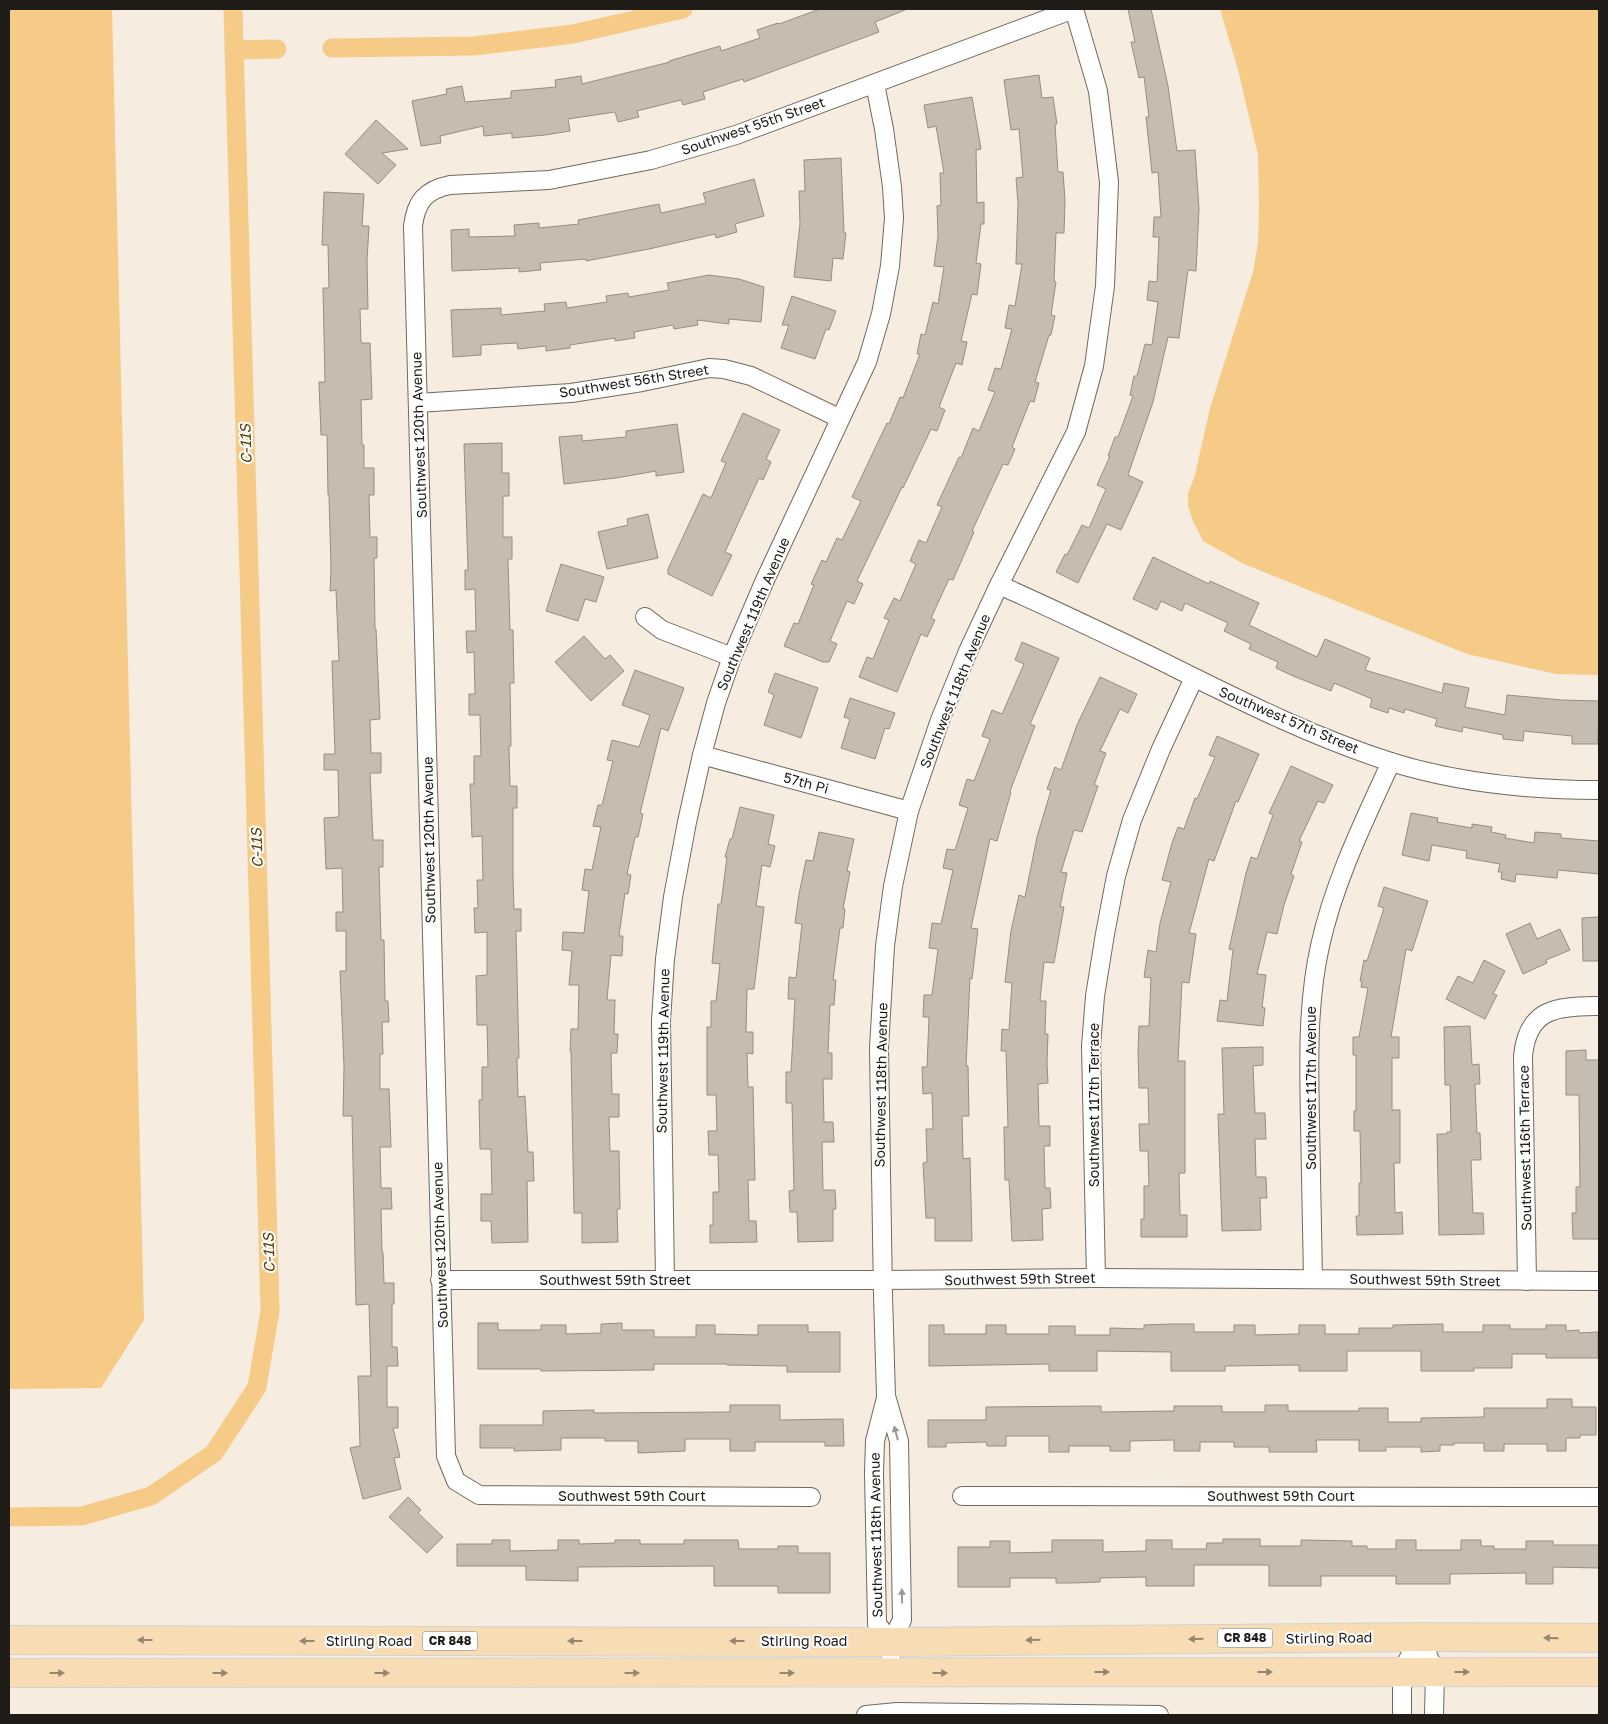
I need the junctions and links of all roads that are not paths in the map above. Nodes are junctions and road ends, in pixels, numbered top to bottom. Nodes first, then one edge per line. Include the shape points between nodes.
1 (1074, 9) edge
2 (875, 84) junction
3 (422, 198) joint
4 (418, 402) junction
5 (839, 418) junction
6 (999, 585) junction
7 (645, 617) dead end
8 (732, 657) junction
9 (1194, 678) junction
10 (702, 755) junction
11 (1391, 762) junction
12 (1599, 790) edge
13 (909, 811) junction
14 (1599, 1006) edge
15 (1096, 1278) junction
16 (1313, 1279) junction
17 (440, 1280) junction
18 (665, 1280) junction
19 (883, 1280) junction
20 (1527, 1282) junction
21 (1599, 1282) edge
22 (886, 1396) junction
23 (456, 1481) joint
24 (962, 1496) dead end
25 (1599, 1496) edge
26 (811, 1497) dead end
27 (1420, 1637) junction
28 (1599, 1638) edge
29 (9, 1640) edge
30 (891, 1642) junction
31 (1402, 1671) junction
32 (1435, 1672) junction
33 (1599, 1672) edge
34 (9, 1673) edge
35 (891, 1673) junction
36 (1002, 1714) edge
37 (866, 1715) edge
38 (1159, 1715) edge
39 (1402, 1715) edge
40 (1434, 1715) edge

1 - 2 street, Southwest 55th Street
1 - 6 street, Southwest 118th Avenue via 1098,92 1109,182 1105,286 1094,366 1076,432
2 - 3 street, Southwest 55th Street via 736,136 651,160 549,180 450,186
2 - 5 street, Southwest 119th Avenue via 892,187 894,218 890,266 867,362
3 - 4 street, Southwest 120th Avenue via 413,226
4 - 5 street, Southwest 56th Street via 571,393 724,368 751,376
4 - 17 street, Southwest 120th Avenue
5 - 8 street, Southwest 119th Avenue
6 - 9 street, Southwest 57th Street via 1056,609
6 - 13 street, Southwest 118th Avenue via 940,720
7 - 8 street via 662,630
8 - 10 street, Southwest 119th Avenue
9 - 11 street, Southwest 57th Street via 1300,728
9 - 15 street, Southwest 117th Terrace via 1132,820 1116,876 1105,934 1091,1046
10 - 13 street, 57th Pi
10 - 18 street, Southwest 119th Avenue via 673,897 665,959 661,1021
11 - 12 street, Southwest 57th Street via 1508,786
11 - 16 street, Southwest 117th Avenue via 1338,886 1320,945 1312,991 1309,1065
13 - 19 street, Southwest 118th Avenue via 893,886 885,946 878,1048
14 - 20 street, Southwest 116th Terrace via 1561,1008 1550,1012 1538,1019 1527,1033 1524,1056
15 - 16 street, Southwest 59th Street
15 - 19 street, Southwest 59th Street
16 - 20 street, Southwest 59th Street
17 - 18 street, Southwest 59th Street
17 - 23 street, Southwest 120th Avenue via 446,1456
18 - 19 street, Southwest 59th Street
19 - 22 street, Southwest 118th Avenue
20 - 21 street, Southwest 59th Street
30 -> 22 street, Southwest 118th Avenue via 902,1620 899,1441
22 - 30 street, Southwest 118th Avenue via 875,1441 877,1624
23 - 26 street, Southwest 59th Court via 479,1495
24 - 25 street, Southwest 59th Court
28 -> 27 main road, Stirling Road / CR 848
27 -> 30 main road, Stirling Road / CR 848
27 - 31 street
27 - 32 street
30 -> 29 main road, Stirling Road / CR 848
30 - 35 street, Southwest 118th Avenue
31 - 32 main road
35 -> 31 main road
31 - 39 street
32 -> 33 main road
32 - 40 street
34 -> 35 main road
36 - 37 street via 897,1712
36 - 38 street

